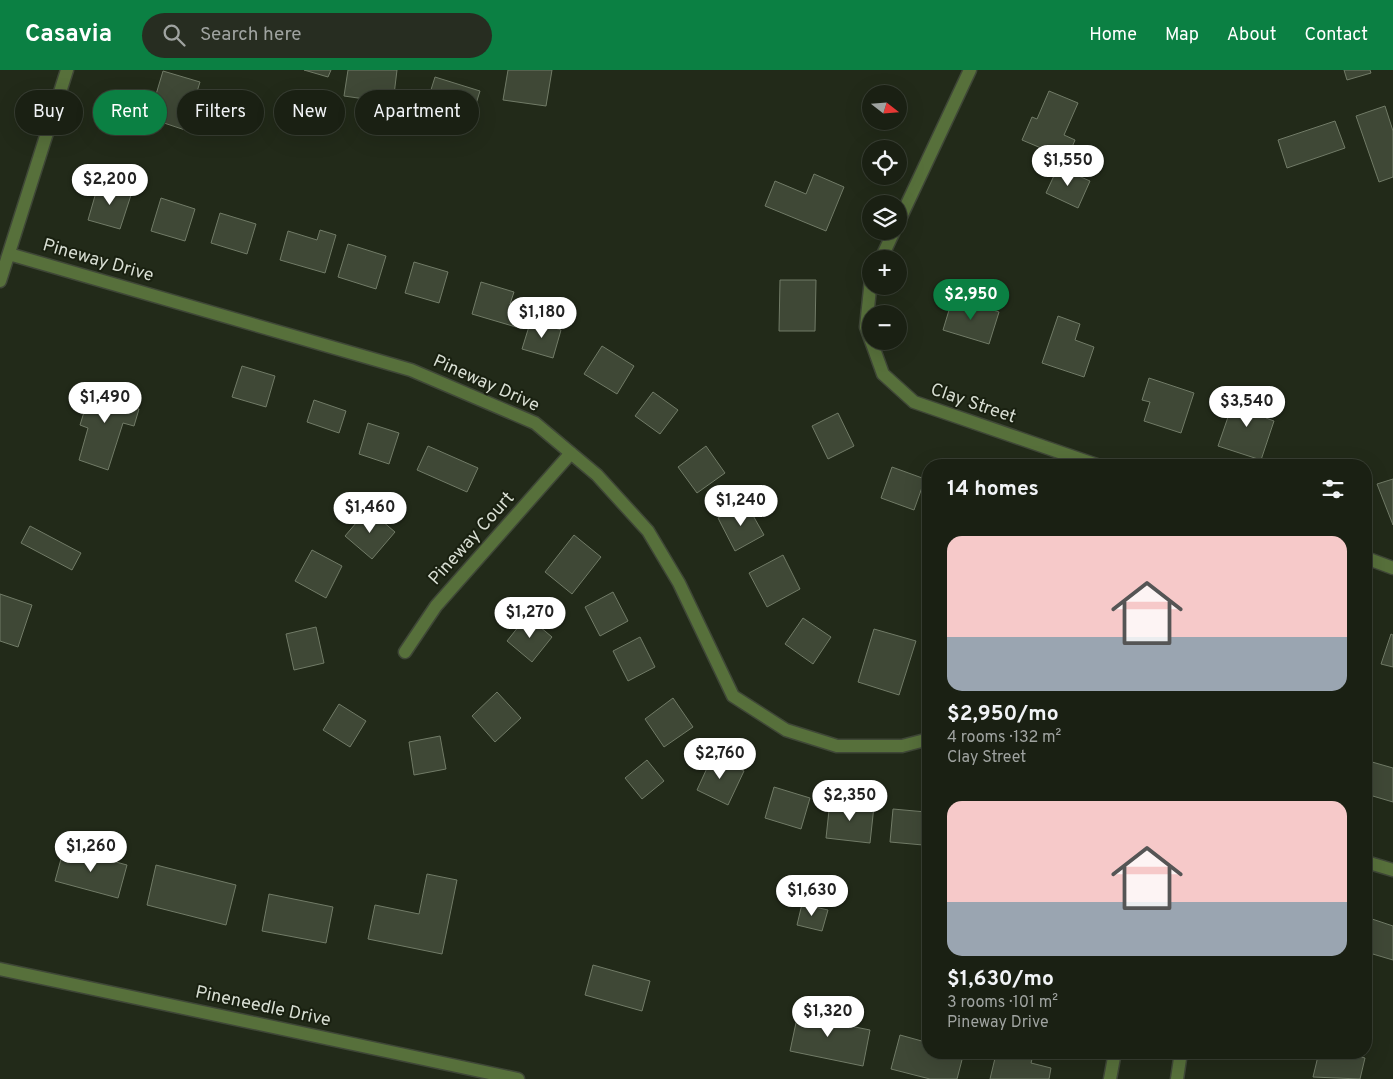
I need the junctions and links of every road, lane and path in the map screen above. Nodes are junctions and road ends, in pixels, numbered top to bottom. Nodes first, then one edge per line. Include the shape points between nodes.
1 (67, 70) edge
2 (970, 70) edge
3 (907, 204) edge
4 (9, 254) junction
5 (0, 281) edge
6 (869, 295) edge
7 (571, 453) junction
8 (1080, 459) edge
9 (1372, 560) edge
10 (1393, 568) edge
11 (405, 652) dead end
12 (922, 741) edge
13 (1372, 864) edge
14 (1393, 870) edge
15 (0, 968) edge
16 (1114, 1059) edge
17 (1180, 1059) edge
18 (518, 1079) edge
19 (1110, 1079) edge
20 (1177, 1079) edge

1 - 4 street
2 - 3 street
4 - 5 street
4 - 7 street, Pineway Drive via 411,370 535,423
6 - 8 street, Clay Street via 866,327 883,374 914,402
7 - 11 street, Pineway Court via 436,606
7 - 12 street, Pineway Drive via 597,475 648,531 679,583 733,696 786,730 837,746 902,746
9 - 10 street
13 - 14 street
15 - 18 street, Pineneedle Drive
16 - 19 street
17 - 20 street

